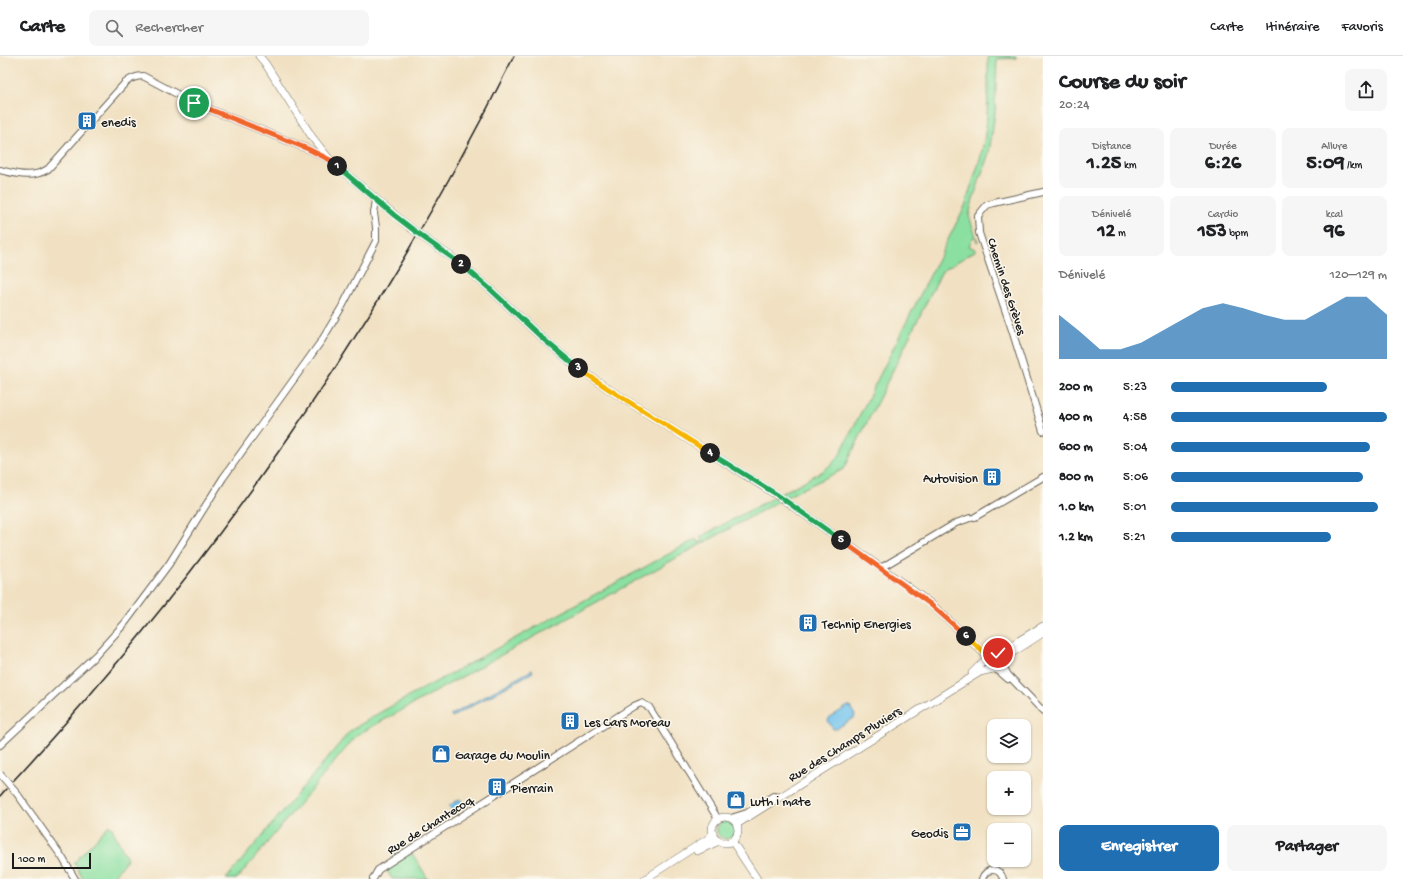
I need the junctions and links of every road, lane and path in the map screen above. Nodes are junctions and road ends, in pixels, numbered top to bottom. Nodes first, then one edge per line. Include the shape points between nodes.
1 (259, 56) edge
2 (330, 160) junction
3 (0, 170) edge
4 (1043, 192) edge
5 (376, 200) junction
6 (1043, 431) edge
7 (1043, 477) edge
8 (883, 569) junction
9 (1043, 626) edge
10 (1043, 633) edge
11 (996, 652) junction
12 (987, 658) junction
13 (1003, 662) junction
14 (994, 669) junction
15 (943, 695) junction
16 (0, 745) edge
17 (0, 774) edge
18 (780, 797) junction
19 (731, 818) junction
20 (718, 819) junction
21 (737, 824) junction
22 (713, 833) junction
23 (732, 840) junction
24 (719, 841) junction
25 (75, 879) edge
26 (372, 879) edge
27 (645, 879) edge
28 (653, 879) edge
29 (757, 879) edge
30 (982, 879) edge
31 (1003, 879) edge

1 - 2 street
2 - 3 street via 194,103 143,76 138,76 125,83 48,169 39,174 25,175
2 - 5 street
4 - 6 street, Chemin des Grèves via 988,205 978,216 979,234
5 - 8 street, bridge via 460,263 573,364 776,494
5 - 16 street via 376,241 343,305 322,340 224,478 169,564 96,655
7 - 8 street via 972,518 956,523 884,566
8 - 12 street via 930,604
9 - 11 street via 1002,651
10 - 13 street
11 - 12 street
11 - 13 street via 1002,656
12 - 14 street via 988,666
12 - 15 street, Rue des Champs Pluviers via 978,669
13 - 14 street via 1001,667
13 - 14 street via 1008,675 1043,711
14 - 15 street, Rue des Champs Pluviers via 980,672
15 - 18 street, Rue des Champs Pluviers
17 - 25 street, bridge via 18,795
18 - 19 street via 773,796 747,813
18 - 21 street, Rue des Champs Pluviers
19 - 20 street
19 - 21 street
20 - 22 street via 713,825
20 - 26 street, Rue de Chantecoq via 649,707 643,703 634,706 386,864
21 - 23 street via 738,831
22 - 24 street
22 - 27 street
23 - 24 street
23 - 29 street
24 - 28 street via 700,849
30 - 31 street via 985,873 994,870 1000,873

